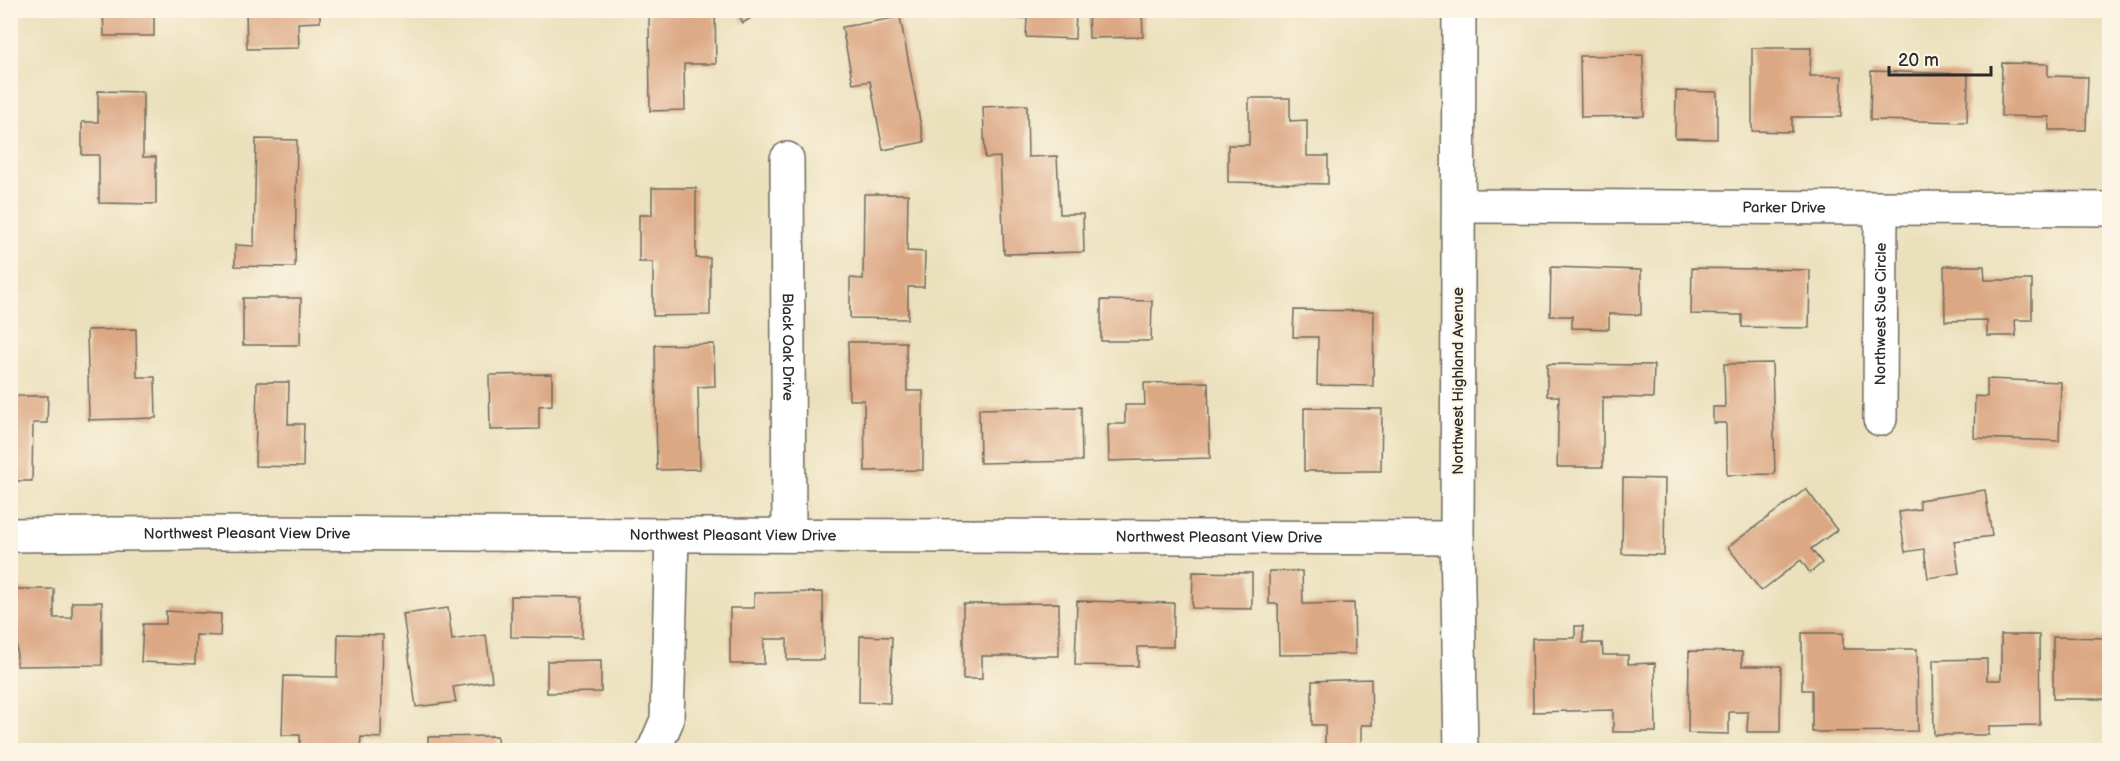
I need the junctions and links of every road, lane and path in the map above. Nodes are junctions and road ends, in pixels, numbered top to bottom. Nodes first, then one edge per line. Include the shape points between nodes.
1 (1459, 10) edge
2 (787, 159) dead end
3 (1460, 207) junction
4 (1881, 209) junction
5 (2109, 209) edge
6 (1880, 419) dead end
7 (789, 535) junction
8 (10, 536) edge
9 (672, 536) junction
10 (1457, 538) junction
11 (654, 750) edge
12 (1461, 750) edge

1 - 3 street, Northwest Highland Avenue
2 - 7 street, Black Oak Drive
3 - 4 street, Parker Drive
3 - 10 street, Northwest Highland Avenue
4 - 5 street, Parker Drive
4 - 6 street, Northwest Sue Circle
7 - 9 street, Northwest Pleasant View Drive
7 - 10 street, Northwest Pleasant View Drive
8 - 9 street, Northwest Pleasant View Drive via 220,533
9 - 11 street via 667,720
10 - 12 street, Northwest Highland Avenue

